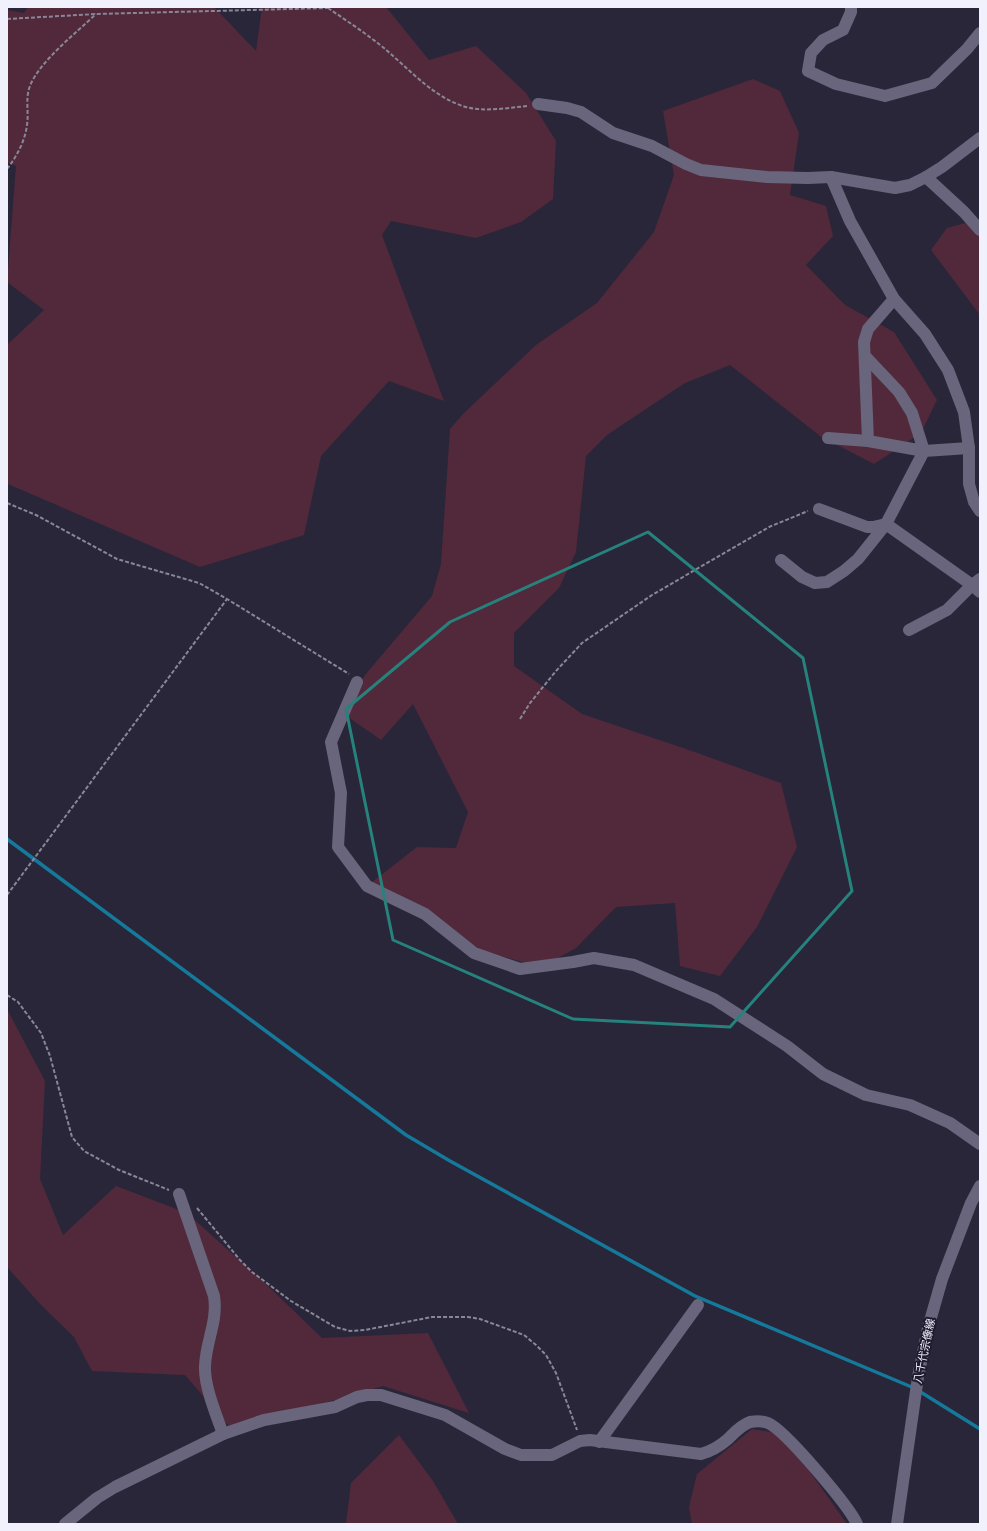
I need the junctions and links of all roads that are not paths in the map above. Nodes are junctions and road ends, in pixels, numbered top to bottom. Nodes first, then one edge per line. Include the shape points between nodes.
1 (851, 7) edge
2 (980, 33) edge
3 (538, 104) road end
4 (980, 138) edge
5 (832, 177) junction
6 (926, 177) junction
7 (980, 230) edge
8 (894, 299) junction
9 (866, 357) junction
10 (828, 438) dead end
11 (868, 441) junction
12 (969, 448) junction
13 (924, 450) junction
14 (819, 509) road end
15 (980, 511) edge
16 (886, 524) junction
17 (781, 560) dead end
18 (977, 585) edge
19 (908, 630) dead end
20 (357, 682) road end
21 (980, 1144) edge
22 (980, 1186) edge
23 (179, 1194) road end
24 (698, 1306) dead end
25 (223, 1434) junction
26 (599, 1442) junction
27 (65, 1524) edge
28 (857, 1524) edge
29 (897, 1524) edge

1 - 2 street via 843,30 823,40 810,52 808,71 836,84 885,96 932,83
3 - 5 street via 582,112 612,133 652,146 701,170 767,177
4 - 6 street
5 - 6 street via 895,188 910,185
5 - 8 street via 850,221
6 - 7 street
8 - 9 street via 868,329 864,342
8 - 12 street via 924,334 948,370 964,412
9 - 11 street
9 - 13 street via 902,397 912,413
10 - 11 street
11 - 13 street
12 - 13 street
12 - 15 street via 969,484 974,502
13 - 16 street
14 - 16 street via 867,527
16 - 17 street via 858,558 827,582 816,583 802,577
16 - 18 street
18 - 19 street via 947,610
20 - 21 street via 331,742 341,793 338,847 367,886 425,914 474,952 520,970 594,958 634,965 714,999 787,1046 823,1074 866,1095 910,1105 950,1123
22 - 29 street, 八千代宗像線 via 942,1279 928,1328 918,1377
23 - 25 street via 214,1296 216,1309 204,1367
24 - 26 street
25 - 26 street via 264,1420 324,1410 367,1395 381,1395 445,1415 505,1449 521,1455 552,1455 580,1441
25 - 27 street via 114,1487
26 - 28 street via 702,1454 717,1447 750,1422 768,1423 783,1434 836,1492

